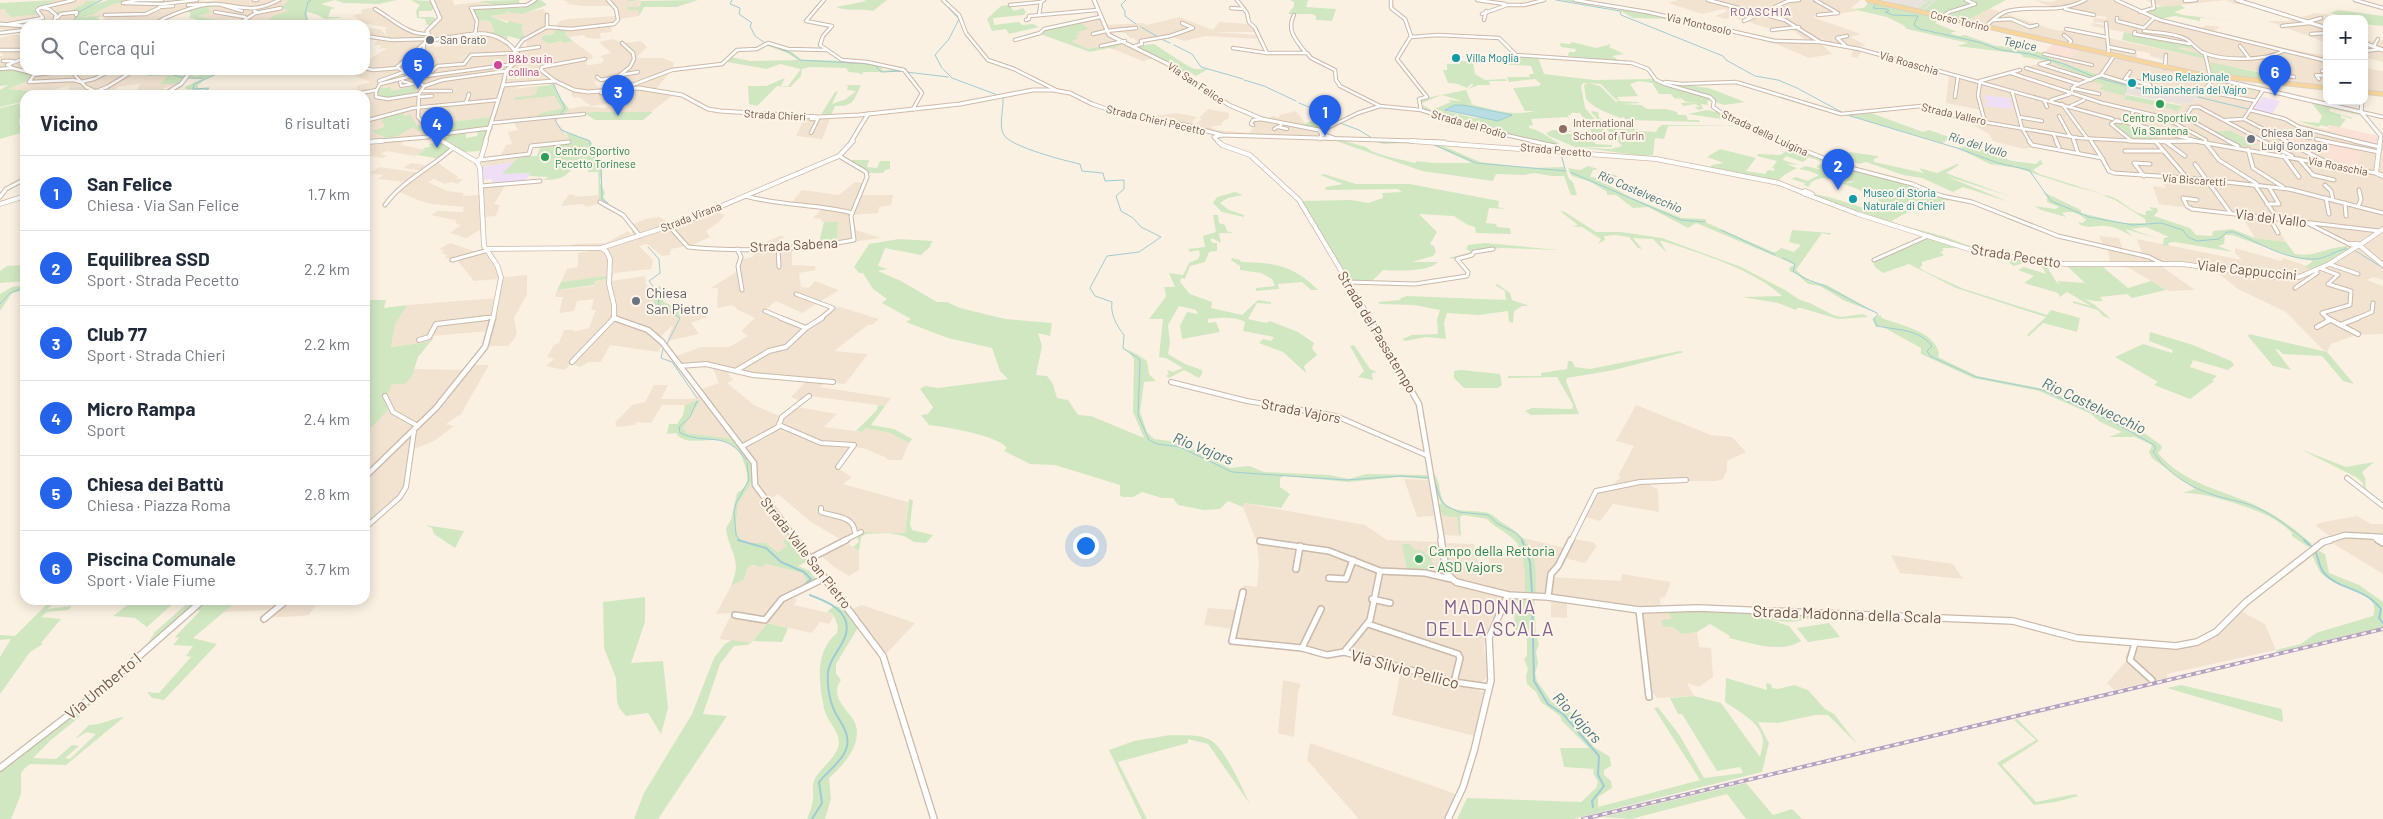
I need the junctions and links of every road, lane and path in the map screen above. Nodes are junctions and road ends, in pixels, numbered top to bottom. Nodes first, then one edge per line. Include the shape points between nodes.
1 (74, 0) edge
2 (137, 0) edge
3 (162, 0) edge
4 (197, 0) edge
5 (278, 0) edge
6 (432, 0) edge
7 (535, 0) edge
8 (608, 0) edge
9 (824, 0) edge
10 (943, 0) edge
11 (1094, 0) edge
12 (1237, 0) edge
13 (1390, 0) edge
14 (1477, 0) edge
15 (1544, 0) edge
16 (1575, 0) edge
17 (1708, 0) edge
18 (1798, 0) edge
19 (1815, 0) edge
20 (1869, 0) edge
21 (1966, 0) edge
22 (2084, 0) edge
23 (2116, 0) edge
24 (2153, 0) edge
25 (2196, 0) edge
26 (2238, 0) edge
27 (2355, 0) edge
28 (1043, 1) edge
29 (2185, 1) dead end
30 (215, 3) junction
31 (162, 4) junction
32 (205, 4) junction
33 (1507, 4) junction
34 (1010, 5) dead end
35 (40, 8) junction
36 (159, 8) junction
37 (282, 8) dead end
38 (375, 8) dead end
39 (1231, 8) dead end
40 (2063, 8) junction
41 (2383, 8) edge
42 (1244, 9) junction
43 (1097, 10) junction
44 (1486, 11) junction
45 (215, 12) dead end
46 (256, 12) junction
47 (2139, 12) junction
48 (1482, 14) dead end
49 (1764, 14) junction
50 (76, 15) dead end
51 (105, 15) dead end
52 (547, 15) dead end
53 (1039, 15) junction
54 (1294, 15) dead end
55 (1818, 15) dead end
56 (2094, 15) dead end
57 (248, 17) junction
58 (1100, 17) junction
59 (1942, 17) junction
60 (56, 18) joint
61 (2117, 18) dead end
62 (2154, 18) junction
63 (2321, 18) dead end
64 (29, 20) edge
65 (160, 20) edge
66 (245, 20) edge
67 (1026, 20) dead end
68 (1484, 20) dead end
69 (1994, 20) junction
70 (20, 21) edge
71 (1744, 21) dead end
72 (1182, 23) dead end
73 (2106, 23) dead end
74 (2308, 23) junction
75 (0, 24) edge
76 (2037, 25) dead end
77 (20, 26) edge
78 (1985, 26) junction
79 (2282, 26) dead end
80 (2323, 26) edge
81 (1798, 27) junction
82 (547, 28) junction
83 (1136, 28) dead end
84 (2066, 29) dead end
85 (1772, 30) dead end
86 (20, 31) edge
87 (1106, 31) junction
88 (2144, 31) dead end
89 (2134, 32) dead end
90 (0, 33) edge
91 (2323, 33) edge
92 (428, 34) junction
93 (1092, 34) dead end
94 (2311, 34) dead end
95 (475, 35) junction
96 (1847, 36) dead end
97 (2065, 36) dead end
98 (370, 37) edge
99 (1411, 37) junction
100 (2106, 37) junction
101 (2378, 39) dead end
102 (1015, 40) dead end
103 (1125, 41) junction
104 (426, 42) junction
105 (1822, 42) junction
106 (622, 43) dead end
107 (2190, 44) junction
108 (2368, 44) edge
109 (1845, 45) junction
110 (1101, 46) dead end
111 (1135, 46) junction
112 (2070, 46) junction
113 (2240, 46) dead end
114 (2374, 46) junction
115 (538, 47) dead end
116 (2109, 47) junction
117 (1233, 48) dead end
118 (0, 50) edge
119 (20, 50) edge
120 (826, 50) junction
121 (2380, 50) edge
122 (517, 51) junction
123 (1305, 52) junction
124 (2134, 52) dead end
125 (2283, 52) junction
126 (1267, 53) junction
127 (423, 54) dead end
128 (2044, 54) dead end
129 (2205, 54) junction
130 (2111, 55) junction
131 (2166, 55) dead end
132 (2249, 58) junction
133 (20, 59) edge
134 (585, 59) dead end
135 (2323, 59) edge
136 (20, 60) edge
137 (3, 61) dead end
138 (2270, 61) dead end
139 (2049, 62) dead end
140 (514, 64) junction
141 (8, 65) junction
142 (2092, 65) dead end
143 (0, 68) edge
144 (12, 68) junction
145 (398, 68) junction
146 (2026, 68) dead end
147 (2165, 68) junction
148 (370, 69) edge
149 (413, 69) dead end
150 (2020, 70) dead end
151 (20, 71) edge
152 (506, 71) junction
153 (638, 72) dead end
154 (2130, 72) dead end
155 (2011, 73) junction
156 (2274, 74) junction
157 (34, 75) edge
158 (75, 75) edge
159 (102, 75) edge
160 (126, 75) edge
161 (188, 75) edge
162 (406, 75) junction
163 (2101, 75) junction
164 (424, 76) junction
165 (618, 76) junction
166 (1958, 76) junction
167 (2208, 76) junction
168 (2294, 76) dead end
169 (2323, 76) edge
170 (597, 77) dead end
171 (1656, 78) junction
172 (2126, 78) junction
173 (379, 79) dead end
174 (2319, 79) dead end
175 (2091, 80) junction
176 (419, 81) junction
177 (555, 81) junction
178 (2118, 81) junction
179 (49, 82) junction
180 (81, 82) junction
181 (1979, 82) junction
182 (2277, 82) junction
183 (32, 83) dead end
184 (2078, 84) junction
185 (504, 85) junction
186 (2243, 85) junction
187 (424, 86) junction
188 (2149, 86) junction
189 (627, 87) junction
190 (2072, 88) junction
191 (2323, 88) edge
192 (95, 90) edge
193 (99, 90) edge
194 (171, 90) edge
195 (377, 90) junction
196 (452, 90) dead end
197 (610, 90) junction
198 (1058, 90) junction
199 (2263, 90) junction
200 (370, 91) edge
201 (2204, 91) junction
202 (2012, 92) junction
203 (2368, 92) edge
204 (601, 93) dead end
205 (2071, 93) junction
206 (2237, 93) dead end
207 (420, 94) junction
208 (469, 94) dead end
209 (2099, 94) dead end
210 (2383, 94) edge
211 (432, 96) dead end
212 (1002, 96) joint
213 (1955, 97) dead end
214 (497, 100) junction
215 (2044, 100) junction
216 (2084, 100) dead end
217 (2049, 101) junction
218 (2256, 101) junction
219 (466, 103) junction
220 (2062, 104) junction
221 (2362, 105) edge
222 (1380, 106) junction
223 (2071, 106) junction
224 (419, 107) junction
225 (2047, 107) dead end
226 (913, 109) junction
227 (1421, 110) junction
228 (2250, 110) junction
229 (2134, 111) junction
230 (2361, 112) junction
231 (584, 114) dead end
232 (868, 114) junction
233 (812, 116) junction
234 (2058, 116) dead end
235 (2019, 117) junction
236 (2383, 117) edge
237 (1262, 119) junction
238 (2167, 119) joint
239 (2244, 119) junction
240 (370, 120) edge
241 (2224, 120) junction
242 (2042, 121) dead end
243 (2118, 121) junction
244 (1986, 122) junction
245 (491, 123) junction
246 (1282, 124) junction
247 (1252, 125) dead end
248 (2142, 127) junction
249 (490, 128) junction
250 (2022, 128) junction
251 (1274, 129) dead end
252 (1287, 129) dead end
253 (1208, 132) junction
254 (2268, 132) junction
255 (811, 133) dead end
256 (1322, 133) junction
257 (2053, 133) junction
258 (1222, 135) junction
259 (432, 136) junction
260 (2070, 136) junction
261 (1214, 137) junction
262 (1335, 138) junction
263 (2310, 138) dead end
264 (1318, 139) junction
265 (2089, 139) junction
266 (2316, 139) dead end
267 (2196, 140) junction
268 (2132, 141) junction
269 (370, 142) edge
270 (569, 142) dead end
271 (2156, 142) junction
272 (2166, 142) junction
273 (2205, 142) junction
274 (2210, 143) junction
275 (2058, 147) dead end
276 (2380, 147) junction
277 (454, 148) junction
278 (2242, 148) junction
279 (2248, 149) junction
280 (1555, 150) junction
281 (2125, 151) dead end
282 (2164, 151) junction
283 (2379, 152) junction
284 (2078, 153) junction
285 (2282, 155) junction
286 (839, 156) junction
287 (2185, 156) dead end
288 (2102, 158) junction
289 (2294, 158) junction
290 (2299, 158) junction
291 (479, 161) junction
292 (2329, 163) junction
293 (2150, 164) dead end
294 (2196, 164) dead end
295 (2376, 173) junction
296 (2144, 176) junction
297 (2383, 176) edge
298 (2298, 177) dead end
299 (2187, 178) junction
300 (2208, 180) junction
301 (2334, 180) dead end
302 (540, 181) dead end
303 (20, 182) edge
304 (2256, 185) junction
305 (481, 186) junction
306 (2269, 186) junction
307 (2325, 186) dead end
308 (2286, 189) junction
309 (2359, 190) dead end
310 (745, 196) junction
311 (0, 197) edge
312 (20, 198) edge
313 (2326, 198) junction
314 (2197, 200) dead end
315 (2333, 200) junction
316 (600, 202) dead end
317 (2345, 203) junction
318 (0, 204) edge
319 (2268, 204) junction
320 (385, 205) dead end
321 (2358, 206) junction
322 (2230, 212) junction
323 (852, 213) junction
324 (2383, 213) edge
325 (2329, 214) dead end
326 (2346, 216) dead end
327 (2269, 217) junction
328 (2277, 218) junction
329 (2305, 222) junction
330 (669, 226) junction
331 (2381, 230) edge
332 (2278, 233) dead end
333 (640, 236) junction
334 (1928, 236) junction
335 (2354, 246) junction
336 (778, 247) junction
337 (600, 248) junction
338 (737, 249) junction
339 (1493, 249) dead end
340 (486, 250) junction
341 (452, 260) dead end
342 (1874, 260) dead end
343 (2162, 263) junction
344 (2329, 264) junction
345 (2383, 265) edge
346 (779, 268) dead end
347 (2318, 269) junction
348 (2358, 274) dead end
349 (1348, 282) junction
350 (2295, 288) dead end
351 (742, 290) dead end
352 (796, 294) dead end
353 (2373, 303) dead end
354 (765, 310) dead end
355 (493, 317) junction
356 (614, 318) junction
357 (2330, 320) junction
358 (2340, 325) junction
359 (2317, 327) dead end
360 (806, 328) junction
361 (2358, 334) dead end
362 (419, 340) dead end
363 (572, 362) dead end
364 (680, 366) junction
365 (737, 370) junction
366 (833, 382) dead end
367 (1171, 382) dead end
368 (386, 396) dead end
369 (809, 396) dead end
370 (779, 425) junction
371 (418, 426) junction
372 (414, 431) junction
373 (854, 445) junction
374 (743, 446) junction
375 (861, 446) dead end
376 (1426, 455) junction
377 (838, 467) dead end
378 (370, 472) edge
379 (2346, 478) dead end
380 (1686, 480) dead end
381 (2383, 506) edge
382 (821, 508) dead end
383 (370, 524) edge
384 (861, 532) dead end
385 (855, 533) junction
386 (2372, 536) junction
387 (2383, 537) edge
388 (1260, 541) dead end
389 (2383, 544) edge
390 (1300, 546) junction
391 (811, 558) junction
392 (1353, 560) junction
393 (1296, 569) dead end
394 (1380, 571) junction
395 (826, 578) junction
396 (1329, 578) dead end
397 (1451, 579) junction
398 (1244, 592) dead end
399 (1508, 595) junction
400 (1548, 597) junction
401 (1372, 599) junction
402 (1390, 603) dead end
403 (197, 605) edge
404 (282, 605) edge
405 (1321, 609) dead end
406 (1639, 610) junction
407 (735, 616) dead end
408 (264, 619) dead end
409 (1368, 624) junction
410 (2135, 643) junction
411 (1302, 648) junction
412 (1344, 652) junction
413 (2152, 680) dead end
414 (1454, 682) junction
415 (1489, 687) junction
416 (1650, 697) dead end
417 (0, 768) edge
418 (934, 819) edge
419 (1448, 819) edge

1 - 35 street
2 - 3 street
2 - 31 street via 123,3
4 - 31 street
5 - 30 street via 265,7 251,9
6 - 92 main road via 440,18 427,31
7 - 95 street via 526,5 472,8 477,21
8 - 82 street via 616,9 618,20 614,24 571,30
9 - 120 street via 806,20 832,26 819,42
10 - 198 street via 959,15 966,33 988,60
11 - 43 street
12 - 42 street
13 - 99 street via 1391,8 1405,19
14 - 33 street
15 - 33 street via 1524,5
16 - 105 street, Via Montosolo via 1659,14 1776,41
17 - 49 street, Via Roaschia
18 - 49 street via 1788,1
19 - 55 street via 1838,13
20 - 59 main road, Corso Torino
21 - 59 street via 1975,4
22 - 40 street via 2076,6
23 - 47 street
24 - 47 street via 2154,8
25 - 29 street
26 - 74 street
27 - 41 street
28 - 34 street
28 - 53 street
30 - 32 street
30 - 46 street via 234,10
31 - 36 street
32 - 36 street
32 - 65 street
33 - 44 street
35 - 60 street via 49,9
35 - 64 street via 37,10 43,18
36 - 51 street via 146,14
37 - 46 street
38 - 92 street via 409,32
39 - 42 street
40 - 56 street
40 - 69 street via 2006,12
42 - 126 street
43 - 53 street
43 - 58 street
44 - 48 street
44 - 68 street
45 - 57 street
46 - 57 street
47 - 62 street
49 - 71 street
49 - 81 street, Via Roaschia
50 - 60 street via 77,12 68,12
52 - 82 street
53 - 67 street via 1028,16
54 - 123 street via 1290,22 1292,35
57 - 66 street
58 - 87 street
58 - 102 street via 1044,29
59 - 78 main road, Corso Torino
61 - 62 street via 2117,21 2144,28
62 - 125 street
63 - 74 street
69 - 76 street via 2011,19 2030,27
69 - 78 street
70 - 75 street
72 - 111 street via 1193,28 1170,36 1141,40 1142,44
73 - 100 street
74 - 79 street
74 - 80 street
75 - 77 street
78 - 112 main road, Corso Torino
81 - 85 street
81 - 105 street, Via Roaschia
82 - 122 street via 523,40
83 - 87 street
84 - 100 street
86 - 90 street
87 - 93 street
87 - 103 street, Via San Felice
88 - 107 street via 2187,38
89 - 107 street
91 - 94 street
92 - 104 main road
95 - 104 main road
95 - 122 main road via 490,35
96 - 109 street via 1837,38
97 - 112 street
98 - 104 street
99 - 171 street, Strada della Luigina via 1499,38 1513,54 1628,62 1648,69
99 - 227 street via 1397,59 1427,97 1419,100
100 - 116 street
101 - 114 street
103 - 110 street
103 - 111 street, Via San Felice
104 - 127 street
104 - 145 street via 399,63
105 - 109 street, Via Roaschia
106 - 165 street via 634,59 631,66
107 - 129 street
108 - 114 street
109 - 166 street, Via Roaschia
111 - 237 street, Via San Felice via 1214,96
112 - 130 main road, Corso Torino
113 - 132 street
114 - 121 street
115 - 122 street
116 - 124 street
116 - 130 street
117 - 126 street
118 - 119 street
120 - 189 street via 795,50 766,44 757,50 737,50 722,64 672,70
120 - 226 street via 842,60 904,70 922,93
122 - 140 main road via 518,59
122 - 164 street via 471,55 464,64 438,66
123 - 126 street
123 - 222 street, Strada del Podio via 1335,70 1336,80 1342,87
125 - 132 street via 2275,56
125 - 135 street
128 - 142 street
129 - 132 street
129 - 167 street via 2211,73
130 - 147 main road, Corso Torino
130 - 163 street
131 - 147 street
133 - 137 street
134 - 177 street via 542,67
136 - 141 street
138 - 156 street
139 - 175 street via 2040,64
140 - 152 main road
140 - 164 street
141 - 143 street
141 - 144 street
143 - 144 street
144 - 151 street
145 - 148 street
145 - 162 street
146 - 184 street
147 - 167 main road, Corso Torino
149 - 162 street
150 - 155 street
152 - 185 main road
152 - 187 street via 442,80
153 - 165 street
154 - 172 street
155 - 181 street
155 - 205 street
156 - 168 street
156 - 182 street
157 - 179 street via 29,82
158 - 180 street
159 - 180 street
160 - 193 street
161 - 194 street
162 - 173 street
162 - 176 street
162 - 195 street via 380,84
163 - 175 street
163 - 178 street
164 - 176 street
165 - 170 street via 601,80
165 - 197 street via 611,82
166 - 181 street, Via Roaschia
166 - 213 street
167 - 182 main road
167 - 186 street
167 - 201 street
169 - 174 street via 2316,75
171 - 244 street, Strada Vallero via 1682,84 1736,82 1844,114 1921,106
171 - 343 street, Strada della Luigina via 1710,97 1714,101 1713,107 1722,113 1835,163 1972,202 2058,236 2149,257
172 - 178 street
172 - 188 street
175 - 184 street
176 - 187 street
176 - 207 street via 422,86
177 - 185 main road, Strada Chieri
177 - 197 main road, Strada Chieri via 580,91
178 - 188 street
179 - 180 street
179 - 183 street
180 - 192 street
181 - 202 street, Via Roaschia
181 - 244 street via 1978,96
182 - 191 main road
184 - 190 street
185 - 214 street
186 - 199 street
186 - 206 street
187 - 207 street
188 - 201 street
189 - 197 main road, Strada Chieri
189 - 233 main road, Strada Chieri via 682,95 715,111
190 - 205 street
190 - 209 street
195 - 200 street
195 - 207 street via 376,97 383,99
196 - 207 street
197 - 204 street via 612,93
198 - 212 main road, Strada Chieri Pecetto via 1033,90
198 - 253 main road, Strada Chieri Pecetto via 1128,116
199 - 218 street
199 - 230 street
201 - 218 street
202 - 215 street, Via Roaschia
202 - 235 street
203 - 210 main road
205 - 217 street
205 - 229 street
207 - 211 street
207 - 224 street
208 - 219 street
212 - 226 main road, Strada Chieri
214 - 219 street
214 - 245 street
215 - 217 street, Via Roaschia
215 - 225 street
216 - 223 street
217 - 220 street, Via Roaschia
218 - 228 street
219 - 224 street
220 - 223 street, Via Roaschia
220 - 265 street
221 - 230 street
222 - 227 street, Strada del Podio
222 - 256 street, Strada del Podio via 1358,113
223 - 243 street, Via Roaschia
224 - 240 street
224 - 259 street via 419,119
226 - 232 main road, Strada Chieri
227 - 280 street, Strada del Podio via 1480,129 1554,146
228 - 239 street
228 - 276 street via 2299,127
229 - 238 street
229 - 248 street via 2132,114
230 - 236 street
230 - 276 street via 2381,136
231 - 245 street
232 - 233 main road, Strada Chieri
232 - 286 street, Strada Virana via 854,139
233 - 255 street via 811,119 818,118
234 - 260 street
235 - 242 street
235 - 250 street
237 - 246 street, Via San Felice
237 - 247 street via 1253,120
238 - 274 street
239 - 241 street
239 - 254 street
241 - 278 street via 2196,106 2188,112 2187,118
241 - 289 street
243 - 248 street, Via Roaschia
243 - 268 street via 2111,124
244 - 250 street, Strada Vallero
245 - 249 street
246 - 251 street
246 - 252 street
246 - 256 street, Via San Felice
248 - 267 street, Via Roaschia
249 - 259 street
249 - 291 street
250 - 257 street, Strada Vallero
250 - 284 street, Via Biscaretti via 2033,146
253 - 258 main road, Strada Chieri Pecetto
253 - 261 street, Strada del Passatempo
254 - 263 street
254 - 292 street
256 - 262 street, Via San Felice
256 - 264 street
257 - 260 street, Strada Vallero
257 - 275 street
258 - 261 street
258 - 264 main road, Strada Chieri Pecetto
259 - 269 street
259 - 277 street
260 - 265 street, Strada Vallero
261 - 349 street, Strada del Passatempo via 1222,145 1250,156 1296,196
262 - 264 main road, Strada Pecetto
262 - 280 main road, Strada Pecetto
265 - 268 street, Strada Vallero
265 - 284 street via 2071,138
265 - 288 street
266 - 283 street
267 - 272 street, Strada Vallero
267 - 273 street, Via Roaschia
268 - 271 street, Strada Vallero
270 - 291 street via 531,146 529,154
271 - 272 street, Strada Vallero
271 - 282 street
272 - 287 street
273 - 274 street, Via Roaschia
273 - 304 street via 2219,160
274 - 278 street, Via Roaschia
276 - 283 street
277 - 291 street
277 - 320 street via 395,191
278 - 279 street, Via Roaschia
279 - 285 street, Via Roaschia
279 - 308 street via 2253,168
280 - 334 main road, Strada Pecetto via 1664,160 1769,181
281 - 282 street
282 - 299 street
283 - 295 street
284 - 288 street, Via Biscaretti
285 - 289 street, Via Roaschia
285 - 298 street
286 - 310 street, Strada Virana
286 - 323 street, Strada Sabena via 866,172 868,177
288 - 296 street, Via Biscaretti via 2111,172
289 - 290 street, Via Roaschia
290 - 292 street, Via Roaschia
290 - 301 street via 2312,176
291 - 305 street
292 - 295 street, Via Roaschia
293 - 296 street via 2134,163
294 - 300 street
295 - 297 street
296 - 299 street, Via Biscaretti
299 - 300 street, Via Biscaretti
300 - 304 street, Via Biscaretti
300 - 322 street
302 - 305 street
303 - 311 street via 6,189
304 - 306 street, Via Biscaretti
304 - 319 street
305 - 340 street via 482,231
306 - 308 street, Via Biscaretti
306 - 319 street via 2279,204
307 - 315 street via 2331,191
308 - 313 street, Via Biscaretti
309 - 321 street via 2361,200
310 - 323 street via 772,203 833,208
310 - 330 street, Strada Virana
312 - 318 street
313 - 315 street, Via Biscaretti
313 - 325 street
314 - 322 street, Via del Vallo via 2183,198 2192,209
315 - 317 street, Via Biscaretti
316 - 333 street via 626,215
317 - 321 street, Via Biscaretti
317 - 326 street
319 - 328 street
321 - 324 street, Via Biscaretti
322 - 327 street, Via del Vallo
323 - 336 street, Strada Sabena via 854,240 834,245
327 - 328 street, Via del Vallo
327 - 332 street
328 - 329 street, Via del Vallo
329 - 331 street, Via del Vallo
329 - 335 street
330 - 333 street, Strada Virana
330 - 338 street, Strada Sabena via 688,246
331 - 335 street, Viale Cappuccini
333 - 337 street, Strada Virana
334 - 342 street
334 - 343 main road, Strada Pecetto via 1978,252 2011,258 2077,265
335 - 344 main road, Viale Cappuccini
335 - 345 main road
336 - 338 street, Strada Sabena
336 - 346 street
337 - 340 street, Strada Virana
337 - 356 street via 611,262 610,284 616,304
338 - 351 street
339 - 349 street via 1457,258 1468,272 1467,276 1415,284
340 - 341 street
340 - 355 street via 501,277
343 - 347 main road, Viale Cappuccini via 2202,265 2290,278 2306,276
344 - 347 main road, Viale Cappuccini
344 - 348 street
347 - 350 street via 2317,274
347 - 357 street via 2338,275 2328,284 2351,291 2350,305 2322,312
349 - 376 street, Strada del Passatempo via 1417,400
352 - 360 street via 833,308
353 - 358 street via 2372,312
354 - 360 street
355 - 362 street via 436,324 432,335 426,340
355 - 371 street via 485,346
356 - 363 street
356 - 364 street, Strada Valle San Pietro via 655,334
357 - 358 street
357 - 359 street
358 - 361 street
360 - 365 street via 786,347 768,351
364 - 365 street via 706,364
364 - 374 street, Strada Valle San Pietro
365 - 366 street via 753,375
367 - 376 street, Strada Vajors via 1224,397 1336,416
368 - 371 street via 392,412 401,420
369 - 370 street via 782,417
370 - 373 street via 820,443
370 - 374 street
371 - 372 street
372 - 378 street
372 - 383 street via 406,488
373 - 375 street
373 - 377 street
374 - 391 street, Strada Valle San Pietro via 754,463 755,485 760,494
376 - 397 street, Strada del Passatempo via 1447,574
379 - 381 street
380 - 400 street via 1640,482 1596,491 1551,574
382 - 385 street via 826,515 843,517 850,522
384 - 385 street
385 - 391 street
386 - 387 street, Strada Madonna della Scala
386 - 389 street
386 - 410 street, Strada Madonna della Scala via 2345,535 2313,548 2206,639 2176,646
388 - 390 street
390 - 392 street via 1329,551
390 - 393 street
391 - 395 street, Strada Valle San Pietro
392 - 394 street
392 - 396 street via 1346,579
394 - 397 street via 1425,573
394 - 401 street
395 - 407 street via 782,599 765,620
395 - 418 street, Strada Valle San Pietro via 884,656
397 - 399 street
398 - 411 street, Via Silvio Pellico via 1232,641
399 - 400 street, Strada Madonna della Scala
399 - 415 street via 1488,638
400 - 406 street, Strada Madonna della Scala
401 - 402 street
401 - 409 street
403 - 417 street, Via Umberto I via 84,704
404 - 408 street
405 - 411 street
406 - 410 street, Strada Madonna della Scala via 1709,608 2013,621 2077,638
406 - 416 street
409 - 412 street
409 - 414 street via 1458,654 1460,658
410 - 413 street via 2130,660
411 - 412 street, Via Silvio Pellico via 1326,655
412 - 414 street, Via Silvio Pellico
414 - 415 street, Via Silvio Pellico
415 - 419 street via 1463,787

